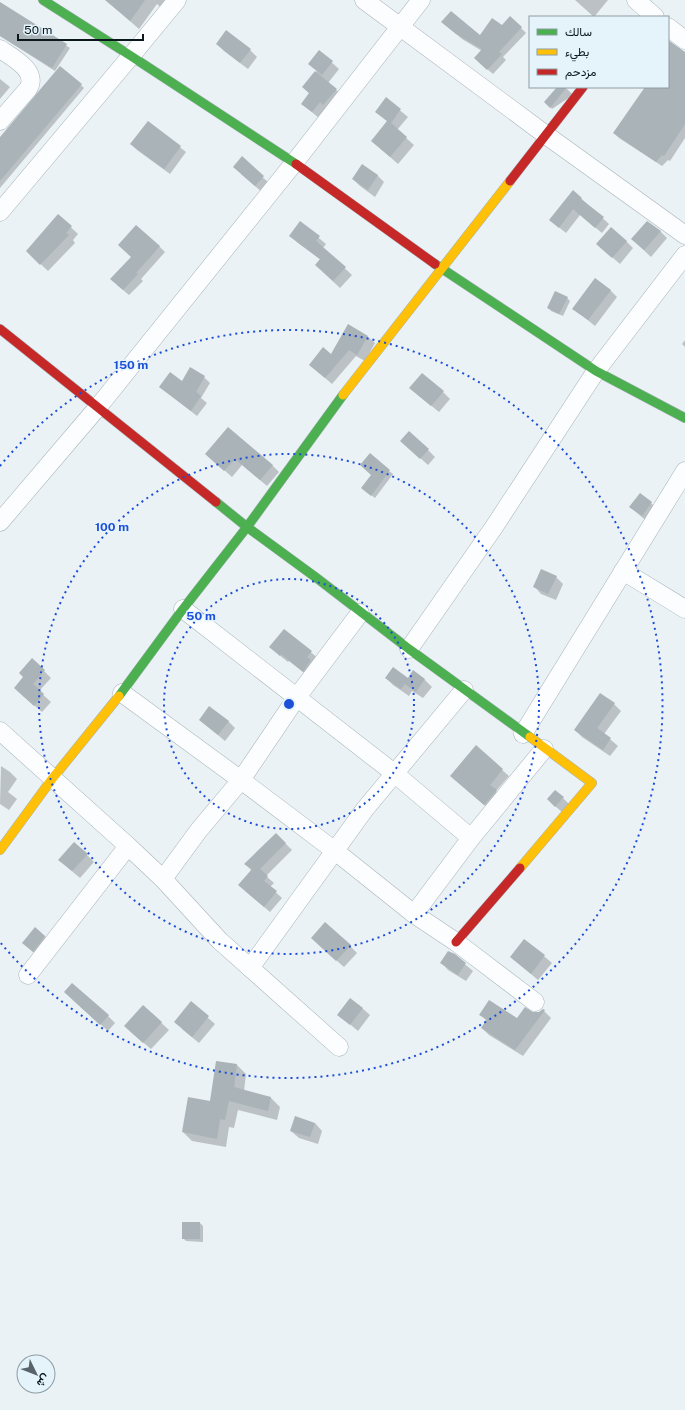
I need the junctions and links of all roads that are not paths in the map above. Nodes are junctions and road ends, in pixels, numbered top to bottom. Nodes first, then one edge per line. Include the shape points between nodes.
1 (43, 0) edge
2 (177, 0) edge
3 (364, 0) edge
4 (421, 0) edge
5 (400, 27) junction
6 (669, 28) edge
7 (685, 40) edge
8 (0, 49) edge
9 (131, 56) junction
10 (582, 88) edge
11 (0, 121) edge
12 (546, 135) junction
13 (294, 163) junction
14 (0, 212) edge
15 (685, 235) edge
16 (685, 255) edge
17 (441, 268) junction
18 (0, 329) edge
19 (596, 371) junction
20 (98, 407) junction
21 (685, 418) edge
22 (685, 471) edge
23 (0, 522) edge
24 (247, 527) junction
25 (624, 571) junction
26 (183, 609) junction
27 (685, 609) edge
28 (360, 612) junction
29 (409, 649) junction
30 (464, 690) junction
31 (122, 693) junction
32 (297, 697) junction
33 (0, 731) edge
34 (522, 734) junction
35 (544, 749) junction
36 (394, 773) junction
37 (52, 779) junction
38 (241, 780) junction
39 (471, 838) junction
40 (128, 846) junction
41 (0, 850) edge
42 (335, 851) junction
43 (163, 879) junction
44 (414, 914) junction
45 (456, 942) junction
46 (250, 968) junction
47 (28, 975) dead end
48 (535, 1002) dead end
49 (339, 1047) dead end

1 - 9 street
2 - 9 street
3 - 5 street
4 - 5 street
5 - 12 street
5 - 13 street
6 - 7 street
8 - 11 street via 29,72 31,80 28,89
9 - 13 street
9 - 14 street
10 - 12 street
12 - 15 street
12 - 17 street
13 - 17 street
13 - 20 street
16 - 19 street
17 - 19 street
17 - 24 street via 331,411
18 - 20 street
19 - 21 street
19 - 29 street
20 - 23 street
20 - 24 street
22 - 25 street
24 - 26 street
24 - 28 street
25 - 27 street
25 - 34 street
26 - 31 street
26 - 32 street
28 - 29 street
28 - 32 street
29 - 30 street
30 - 34 street
30 - 36 street
31 - 37 street
31 - 38 street
32 - 36 street
32 - 38 street
33 - 37 street
34 - 35 street
35 - 39 street
35 - 45 street via 592,783
36 - 39 street
36 - 42 street
37 - 40 street
37 - 41 street
38 - 42 street
38 - 43 street via 199,830
39 - 44 street
40 - 43 street
40 - 47 street
42 - 44 street
42 - 46 street
43 - 46 street via 220,941
44 - 45 street
45 - 48 street
46 - 49 street

